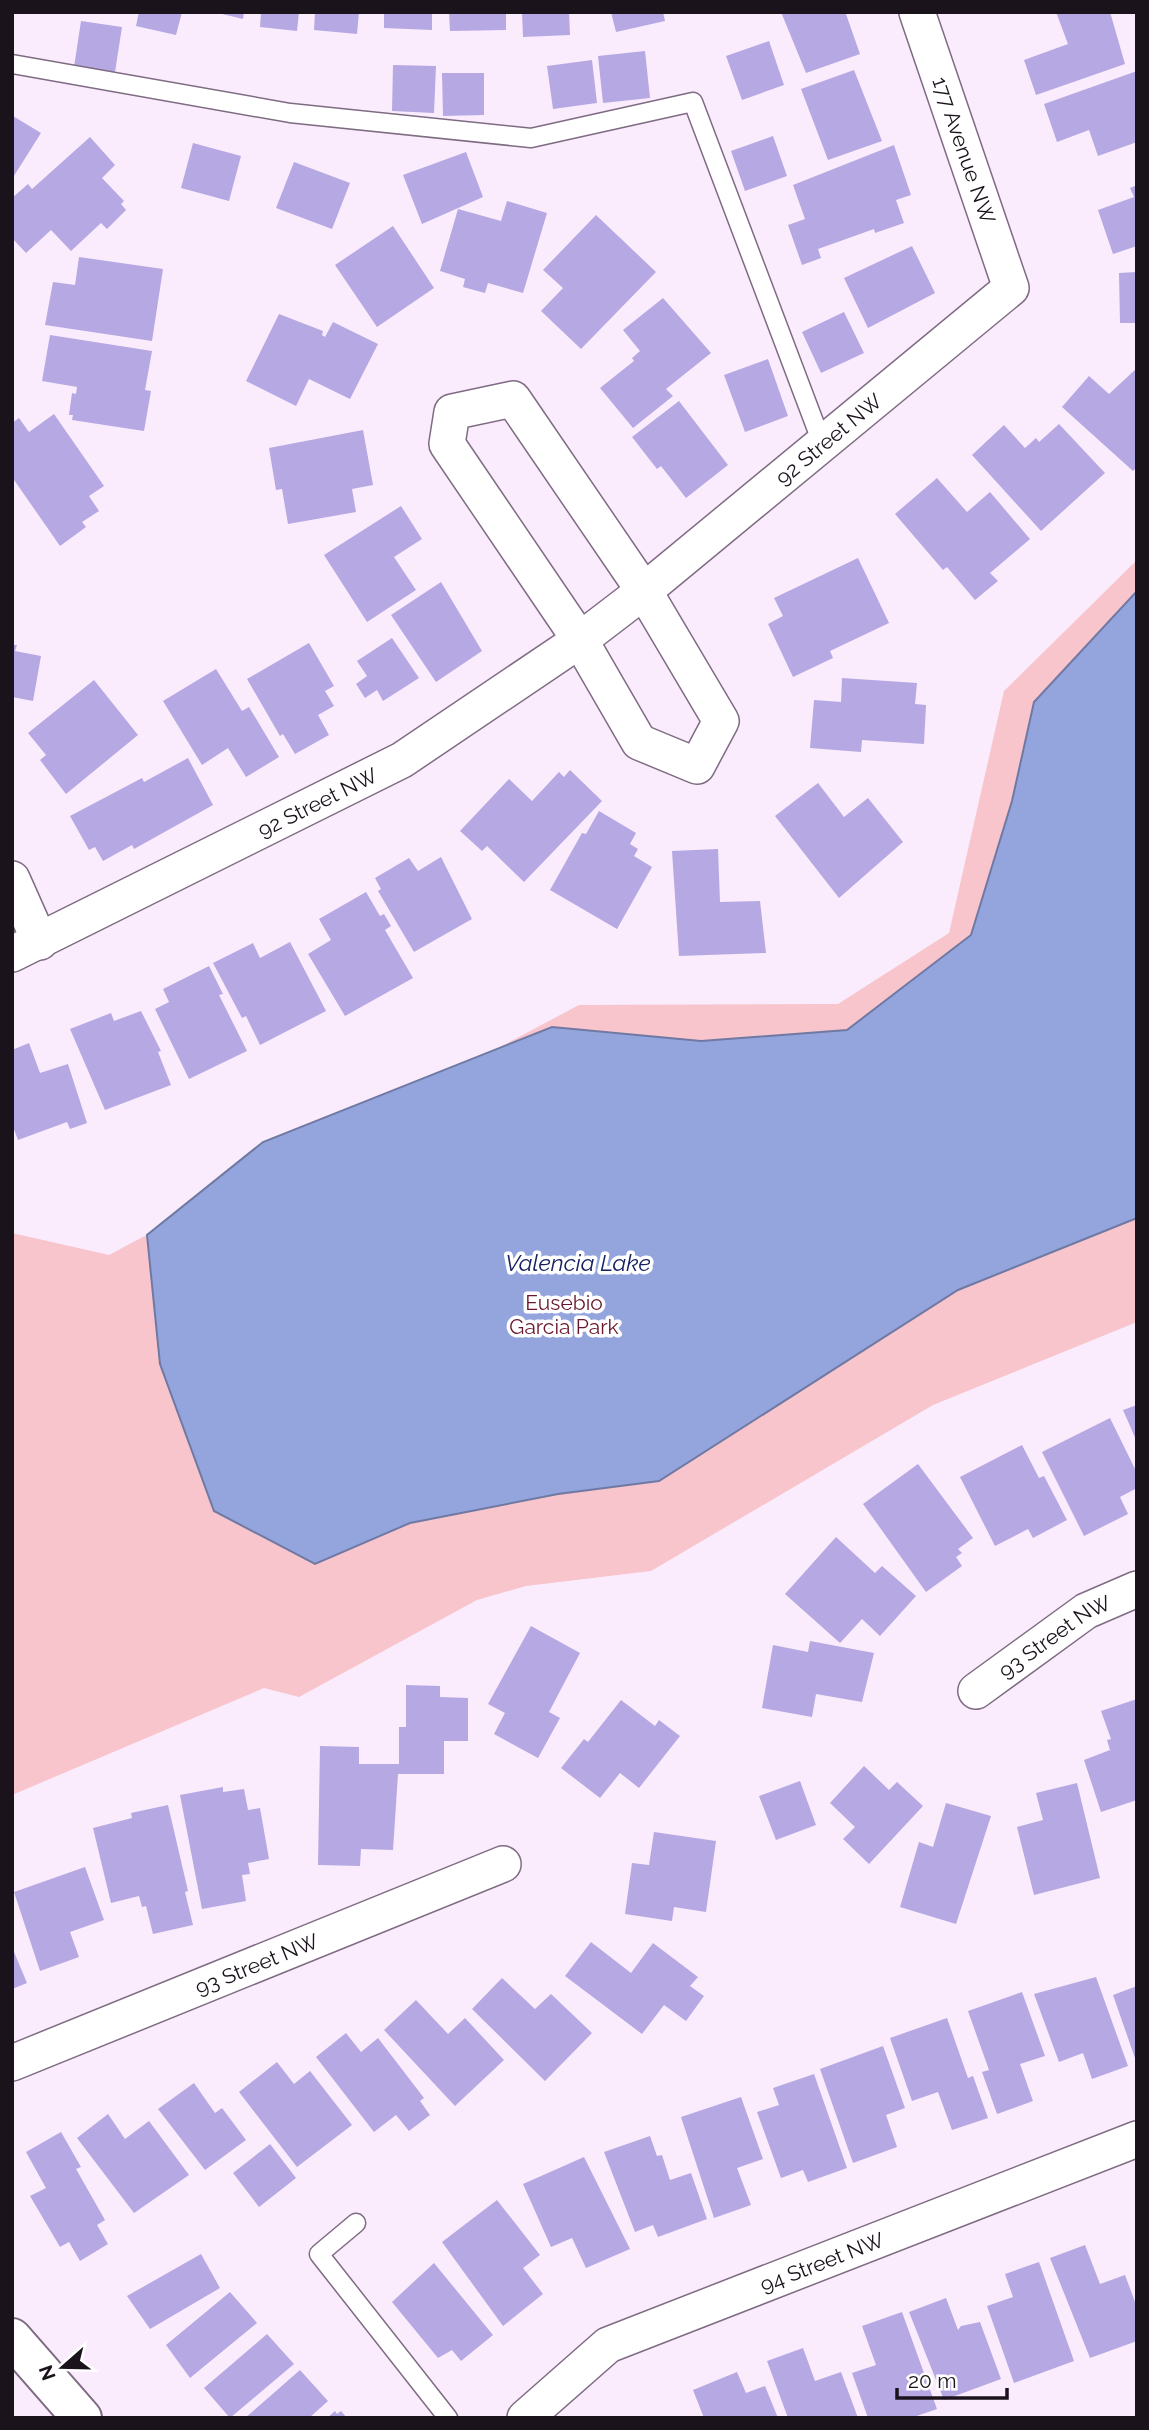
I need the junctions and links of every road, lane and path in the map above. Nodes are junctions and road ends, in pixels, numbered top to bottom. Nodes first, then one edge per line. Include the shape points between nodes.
1 (917, 12) edge
2 (12, 64) edge
3 (1011, 288) joint
4 (822, 443) junction
5 (644, 591) junction
6 (580, 640) junction
7 (12, 879) edge
8 (26, 948) edge
9 (1137, 1588) edge
10 (975, 1691) dead end
11 (503, 1864) dead end
12 (12, 2063) edge
13 (1137, 2139) edge
14 (356, 2223) dead end
15 (12, 2338) edge
16 (80, 2417) edge
17 (448, 2418) edge
18 (525, 2418) edge

1 - 3 street, 177 Avenue NW
2 - 4 lane via 290,113 531,138 692,102
3 - 4 street, 92 Street NW
4 - 5 street, 92 Street NW
5 - 6 street, 92 Street NW
5 - 6 street via 721,721 697,766 639,742
5 - 6 street via 513,399 452,412 447,444
6 - 8 street, 92 Street NW via 402,760
7 - 8 street, 92 Street NW
9 - 10 street, 93 Street NW via 1086,1611
11 - 12 street, 93 Street NW
13 - 18 street, 94 Street NW via 608,2345
14 - 17 lane via 319,2254
15 - 16 street

